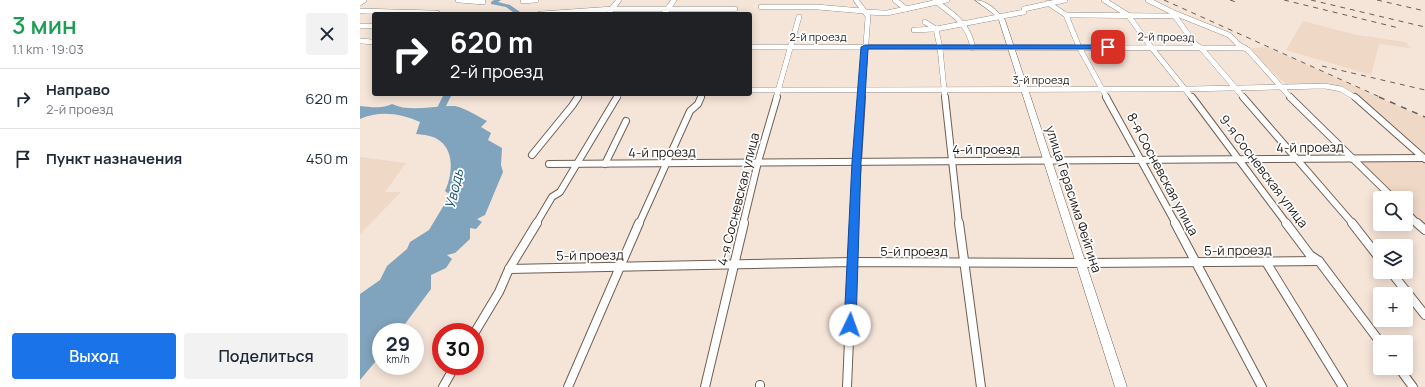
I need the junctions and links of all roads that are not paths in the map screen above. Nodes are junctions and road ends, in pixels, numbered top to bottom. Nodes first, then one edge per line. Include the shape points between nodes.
1 (364, 0) edge
2 (458, 0) edge
3 (536, 0) edge
4 (619, 0) edge
5 (674, 0) edge
6 (856, 0) edge
7 (894, 0) edge
8 (948, 0) edge
9 (978, 0) edge
10 (1044, 0) edge
11 (1065, 0) edge
12 (1104, 0) edge
13 (1148, 0) edge
14 (523, 1) dead end
15 (935, 1) edge
16 (483, 2) dead end
17 (360, 3) edge
18 (1050, 4) junction
19 (761, 7) dead end
20 (612, 9) junction
21 (668, 9) junction
22 (735, 9) dead end
23 (906, 9) junction
24 (360, 12) edge
25 (372, 12) edge
26 (569, 12) edge
27 (610, 12) edge
28 (666, 12) edge
29 (864, 12) junction
30 (1173, 14) junction
31 (1066, 15) junction
32 (1128, 15) junction
33 (799, 18) dead end
34 (1001, 18) junction
35 (925, 22) dead end
36 (964, 24) junction
37 (360, 26) edge
38 (372, 26) edge
39 (936, 29) junction
40 (914, 30) dead end
41 (360, 41) edge
42 (372, 42) edge
43 (752, 47) edge
44 (790, 47) junction
45 (865, 47) junction
46 (1079, 47) junction
47 (1151, 47) junction
48 (940, 48) junction
49 (973, 48) junction
50 (1010, 48) junction
51 (1200, 48) junction
52 (1245, 48) junction
53 (1234, 87) junction
54 (1281, 87) junction
55 (863, 89) junction
56 (1186, 89) junction
57 (752, 90) edge
58 (779, 90) junction
59 (944, 90) junction
60 (1024, 90) junction
61 (1103, 90) junction
62 (578, 96) edge
63 (618, 96) edge
64 (701, 96) edge
65 (626, 121) dead end
66 (532, 155) dead end
67 (1351, 158) junction
68 (1238, 159) junction
69 (1297, 159) junction
70 (1424, 159) edge
71 (1047, 160) junction
72 (951, 161) junction
73 (1142, 161) junction
74 (758, 162) junction
75 (857, 162) junction
76 (549, 164) dead end
77 (577, 164) junction
78 (605, 164) junction
79 (665, 164) junction
80 (1386, 191) edge
81 (1413, 219) edge
82 (1425, 230) edge
83 (1373, 250) edge
84 (1319, 261) junction
85 (853, 262) junction
86 (1266, 262) junction
87 (965, 263) junction
88 (1080, 263) junction
89 (1197, 263) junction
90 (734, 264) junction
91 (620, 267) junction
92 (509, 269) junction
93 (1397, 279) edge
94 (1425, 314) edge
95 (480, 323) edge
96 (1375, 335) edge
97 (450, 375) edge
98 (1404, 375) edge
99 (443, 387) edge
100 (568, 387) edge
101 (705, 387) edge
102 (847, 387) edge
103 (981, 387) edge
104 (1121, 387) edge
105 (1262, 387) edge
106 (1343, 387) edge
107 (1413, 387) edge

1 - 17 street
2 - 16 street
3 - 14 street
4 - 20 street
5 - 21 street
6 - 29 street
7 - 23 street
8 - 15 street
9 - 34 main road
10 - 18 street
11 - 18 street
12 - 32 street
13 - 30 street
15 - 23 street
15 - 36 street
18 - 31 street
18 - 34 street via 1024,9 1024,12
19 - 29 street via 817,6
20 - 21 street
20 - 26 street
20 - 27 street
21 - 22 street
21 - 28 street
23 - 29 street via 887,13
24 - 25 street
29 - 45 street via 868,16
30 - 32 street
30 - 51 street
30 - 52 street via 1229,35
31 - 32 street
31 - 46 street, 8-я Сосневская улица
32 - 47 street, 9-я Сосневская улица
33 - 44 street, 4-я Сосневская улица
34 - 36 street
34 - 50 main road, улица Герасима Фейгина
35 - 39 street
36 - 39 street
36 - 49 street
37 - 38 street
39 - 40 street
39 - 48 street
41 - 42 street
43 - 44 street, 2-й проезд
44 - 45 street, 2-й проезд
44 - 58 street, 4-я Сосневская улица
45 - 48 street, 2-й проезд
45 - 55 street
46 - 47 street, 2-й проезд
46 - 50 street, 2-й проезд
46 - 61 street, 8-я Сосневская улица
47 - 51 street, 2-й проезд
47 - 56 street, 9-я Сосневская улица
48 - 49 street, 2-й проезд
48 - 59 street
49 - 50 street, 2-й проезд
50 - 60 main road, улица Герасима Фейгина
51 - 52 street, 2-й проезд
51 - 53 street
52 - 54 street
53 - 54 street, 3-й проезд
53 - 56 street, 3-й проезд
53 - 69 street
54 - 67 street
54 - 70 street, 3-й проезд via 1341,89 1352,95
55 - 58 street, 3-й проезд
55 - 59 street, 3-й проезд
55 - 75 street
56 - 61 street, 3-й проезд
56 - 68 street, 9-я Сосневская улица
57 - 58 street, 3-й проезд
58 - 74 street, 4-я Сосневская улица
59 - 60 street, 3-й проезд
59 - 72 street
60 - 61 street, 3-й проезд
60 - 71 main road, улица Герасима Фейгина
61 - 73 street, 8-я Сосневская улица
62 - 66 street
63 - 77 street
64 - 79 street via 698,104 690,111
65 - 78 street
67 - 69 street, 4-й проезд
67 - 70 street, 4-й проезд
67 - 80 street
68 - 69 street, 4-й проезд
68 - 73 street, 4-й проезд
68 - 84 street, 9-я Сосневская улица via 1310,255
69 - 83 street
71 - 72 street, 4-й проезд
71 - 73 street, 4-й проезд
71 - 88 main road, улица Герасима Фейгина
72 - 75 street, 4-й проезд
72 - 87 street
73 - 89 street, 8-я Сосневская улица
74 - 75 street, 4-й проезд
74 - 79 street, 4-й проезд
74 - 90 street, 4-я Сосневская улица
75 - 85 street
76 - 77 street, 4-й проезд
77 - 78 street, 4-й проезд
77 - 92 street via 560,192 552,197
78 - 79 street, 4-й проезд
79 - 91 street
81 - 82 street
84 - 86 street, 5-й проезд
84 - 96 street, 9-я Сосневская улица
85 - 87 street, 5-й проезд
85 - 90 street, 5-й проезд
85 - 102 street
86 - 89 street, 5-й проезд
86 - 106 street
87 - 88 street, 5-й проезд
87 - 103 street
88 - 89 street, 5-й проезд
88 - 104 main road, улица Герасима Фейгина
89 - 105 street, 8-я Сосневская улица
90 - 91 street, 5-й проезд
90 - 101 street, 4-я Сосневская улица
91 - 92 street, 5-й проезд
91 - 100 street
92 - 95 street
93 - 94 street
97 - 99 street
98 - 107 street

